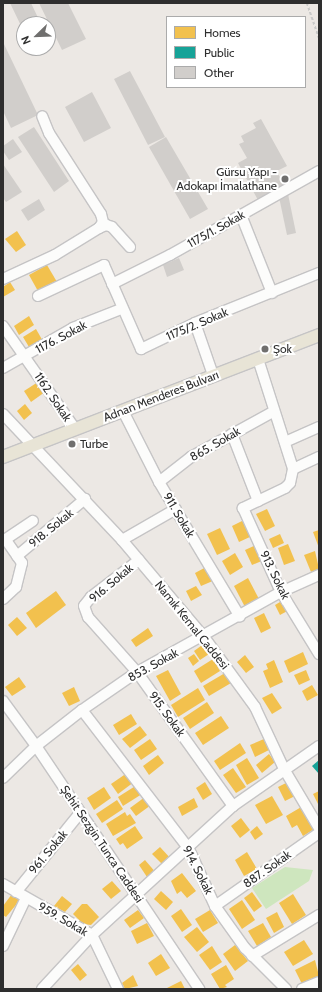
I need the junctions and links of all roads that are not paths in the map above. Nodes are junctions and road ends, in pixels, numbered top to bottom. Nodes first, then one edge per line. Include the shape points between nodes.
1 (42, 116) dead end
2 (319, 171) edge
3 (241, 215) junction
4 (99, 228) junction
5 (130, 247) dead end
6 (319, 273) edge
7 (3, 279) edge
8 (112, 284) junction
9 (272, 294) junction
10 (38, 296) dead end
11 (122, 309) junction
12 (195, 323) junction
13 (3, 326) edge
14 (319, 335) edge
15 (25, 356) junction
16 (258, 359) junction
17 (3, 368) edge
18 (213, 375) junction
19 (123, 411) junction
20 (273, 412) junction
21 (3, 414) edge
22 (319, 427) edge
23 (75, 429) junction
24 (232, 434) junction
25 (285, 442) junction
26 (33, 446) junction
27 (319, 456) edge
28 (3, 457) edge
29 (293, 469) junction
30 (160, 482) junction
31 (85, 500) junction
32 (258, 501) junction
33 (176, 509) junction
34 (33, 521) dead end
35 (4, 540) edge
36 (122, 540) junction
37 (17, 556) junction
38 (139, 560) junction
39 (319, 575) edge
40 (281, 592) junction
41 (3, 599) edge
42 (84, 606) joint
43 (240, 616) junction
44 (204, 637) junction
45 (319, 654) edge
46 (137, 672) junction
47 (3, 701) edge
48 (82, 710) junction
49 (36, 746) junction
50 (319, 746) edge
51 (284, 769) junction
52 (3, 778) edge
53 (233, 806) junction
54 (80, 813) junction
55 (319, 828) edge
56 (319, 833) edge
57 (189, 849) junction
58 (3, 884) edge
59 (16, 892) junction
60 (136, 893) junction
61 (26, 898) junction
62 (216, 906) junction
63 (319, 915) edge
64 (92, 935) junction
65 (3, 946) edge
66 (252, 956) junction
67 (319, 982) edge
68 (42, 989) edge
69 (118, 989) edge
70 (199, 989) edge
71 (286, 989) edge
72 (302, 989) edge

1 - 4 street via 49,133 101,214 103,222
2 - 3 street, 1175/1. Sokak
3 - 8 street, 1175/1. Sokak
3 - 9 street
4 - 5 street via 106,225 112,227
4 - 7 street via 55,254
6 - 9 street, 1175/2. Sokak
8 - 10 street, 1175/2. Sokak via 104,265
8 - 11 street, 1175/2. Sokak
9 - 12 street, 1175/2. Sokak
11 - 12 street, 1175/2. Sokak via 141,349
11 - 15 street, 1176. Sokak via 73,328
12 - 18 street
13 - 15 street, 1162. Sokak
14 - 16 main road, Adnan Menderes Bulvarı
15 - 17 street, 1176. Sokak
15 - 23 street, 1162. Sokak
16 - 18 main road, Adnan Menderes Bulvarı
16 - 20 street
18 - 19 main road, Adnan Menderes Bulvarı
19 - 23 main road, Adnan Menderes Bulvarı
19 - 30 street, 911. Sokak
20 - 24 street, 865. Sokak
20 - 25 street
21 - 26 street, Namık Kemal Caddesi
22 - 25 street
23 - 26 main road, Adnan Menderes Bulvarı
24 - 30 street, 865. Sokak via 191,457
24 - 32 street
25 - 29 street
26 - 28 main road, Adnan Menderes Bulvarı
26 - 31 street, Namık Kemal Caddesi
27 - 29 street
29 - 32 street, 913. Sokak via 290,483 285,488
30 - 33 street, 911. Sokak
31 - 36 street, Namık Kemal Caddesi
31 - 37 street, 918. Sokak
32 - 40 street, 913. Sokak via 243,508
33 - 36 street
33 - 43 street, 911. Sokak
34 - 35 street, 918. Sokak
35 - 37 street, 918. Sokak
36 - 38 street, Namık Kemal Caddesi
37 - 41 street, 918. Sokak via 22,563 16,587
38 - 42 street, 916. Sokak via 91,597
38 - 44 street, Namık Kemal Caddesi
39 - 40 street, 853. Sokak
40 - 43 street, 853. Sokak
40 - 45 street, 913. Sokak
42 - 46 street, 915. Sokak via 88,617
43 - 44 street, 853. Sokak
44 - 46 street, 853. Sokak
44 - 51 street, Namık Kemal Caddesi via 255,707
46 - 48 street, 853. Sokak
46 - 53 street, 915. Sokak
47 - 49 street, Şehit Sezgin Tunca Caddesi
48 - 49 street, 853. Sokak
48 - 57 street, 914. Sokak
49 - 52 street, 853. Sokak
49 - 54 street, Şehit Sezgin Tunca Caddesi
50 - 51 street
51 - 53 street
51 - 55 street, Namık Kemal Caddesi
53 - 57 street
54 - 59 street, 961. Sokak
54 - 60 street, Şehit Sezgin Tunca Caddesi
56 - 62 street, 887. Sokak
57 - 60 street
57 - 62 street, 914. Sokak
58 - 59 street, 959. Sokak
59 - 61 street, 959. Sokak
60 - 64 street
60 - 70 street, Şehit Sezgin Tunca Caddesi
61 - 64 street, 959. Sokak
61 - 65 street
62 - 66 street, 914. Sokak
63 - 66 street
64 - 68 street
64 - 69 street, 959. Sokak
66 - 71 street, 914. Sokak
67 - 72 street

